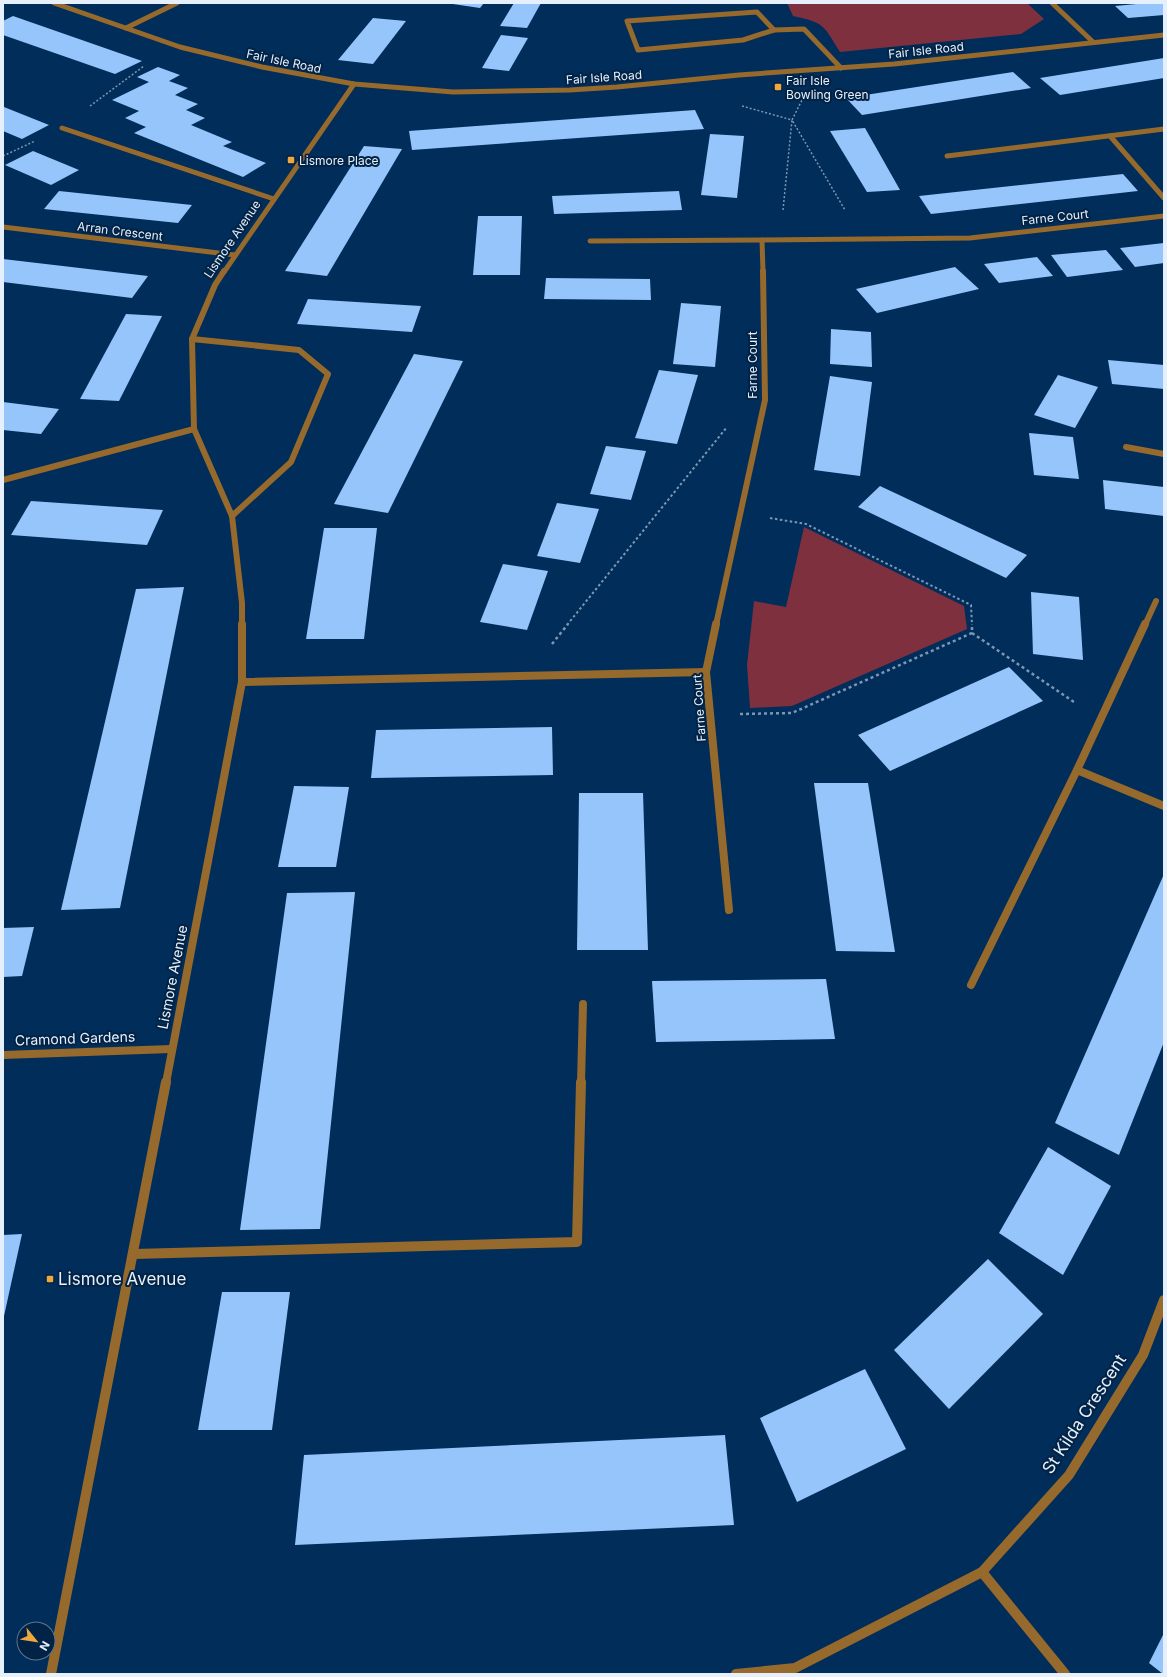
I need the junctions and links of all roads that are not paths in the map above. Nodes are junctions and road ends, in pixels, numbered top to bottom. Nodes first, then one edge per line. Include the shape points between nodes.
1 (54, 3) edge
2 (177, 3) edge
3 (1052, 3) edge
4 (126, 28) junction
5 (774, 30) junction
6 (1164, 35) edge
7 (1093, 42) junction
8 (841, 68) junction
9 (354, 84) junction
10 (62, 128) road end
11 (1164, 129) edge
12 (1110, 136) junction
13 (947, 156) dead end
14 (1164, 198) edge
15 (274, 199) junction
16 (1164, 216) edge
17 (3, 227) edge
18 (762, 240) junction
19 (590, 241) dead end
20 (235, 256) junction
21 (192, 339) junction
22 (194, 429) junction
23 (1126, 447) dead end
24 (1164, 454) edge
25 (3, 480) edge
26 (232, 516) junction
27 (1156, 601) dead end
28 (706, 672) junction
29 (242, 682) junction
30 (1077, 770) junction
31 (1164, 806) edge
32 (729, 910) dead end
33 (971, 985) dead end
34 (583, 1004) dead end
35 (171, 1049) junction
36 (3, 1055) edge
37 (134, 1254) junction
38 (1164, 1300) edge
39 (982, 1572) junction
40 (51, 1674) edge
41 (736, 1674) edge
42 (1066, 1674) edge

1 - 4 street, Fair Isle Road
2 - 4 street
3 - 7 street
4 - 9 street, Fair Isle Road via 173,44 262,67
5 - 5 street via 743,40 638,50 627,21 757,12
5 - 8 street via 804,29
6 - 7 street, Fair Isle Road
7 - 8 street, Fair Isle Road
8 - 9 street, Fair Isle Road via 570,90 453,92
9 - 15 street, Lismore Avenue
10 - 15 street
11 - 12 street
12 - 13 street
12 - 14 street
15 - 20 street, Lismore Avenue
16 - 18 street, Farne Court via 970,238
17 - 20 street, Arran Crescent
18 - 19 street
18 - 28 street, Farne Court via 765,400
20 - 21 street, Lismore Avenue via 214,285
21 - 22 street, Lismore Avenue
21 - 26 street via 299,350 328,374 292,462
22 - 25 street
22 - 26 street, Lismore Avenue
23 - 24 street
26 - 29 street, Lismore Avenue via 242,603
27 - 30 street
28 - 29 street
28 - 32 street, Farne Court
29 - 35 street, Lismore Avenue
30 - 31 street
30 - 33 street
34 - 37 street via 578,1242
35 - 36 street, Cramond Gardens
35 - 37 street, Lismore Avenue
37 - 40 street, Lismore Avenue
38 - 39 street, St Kilda Crescent via 1143,1355 1069,1475
39 - 41 street, St Kilda Crescent via 795,1668
39 - 42 street

